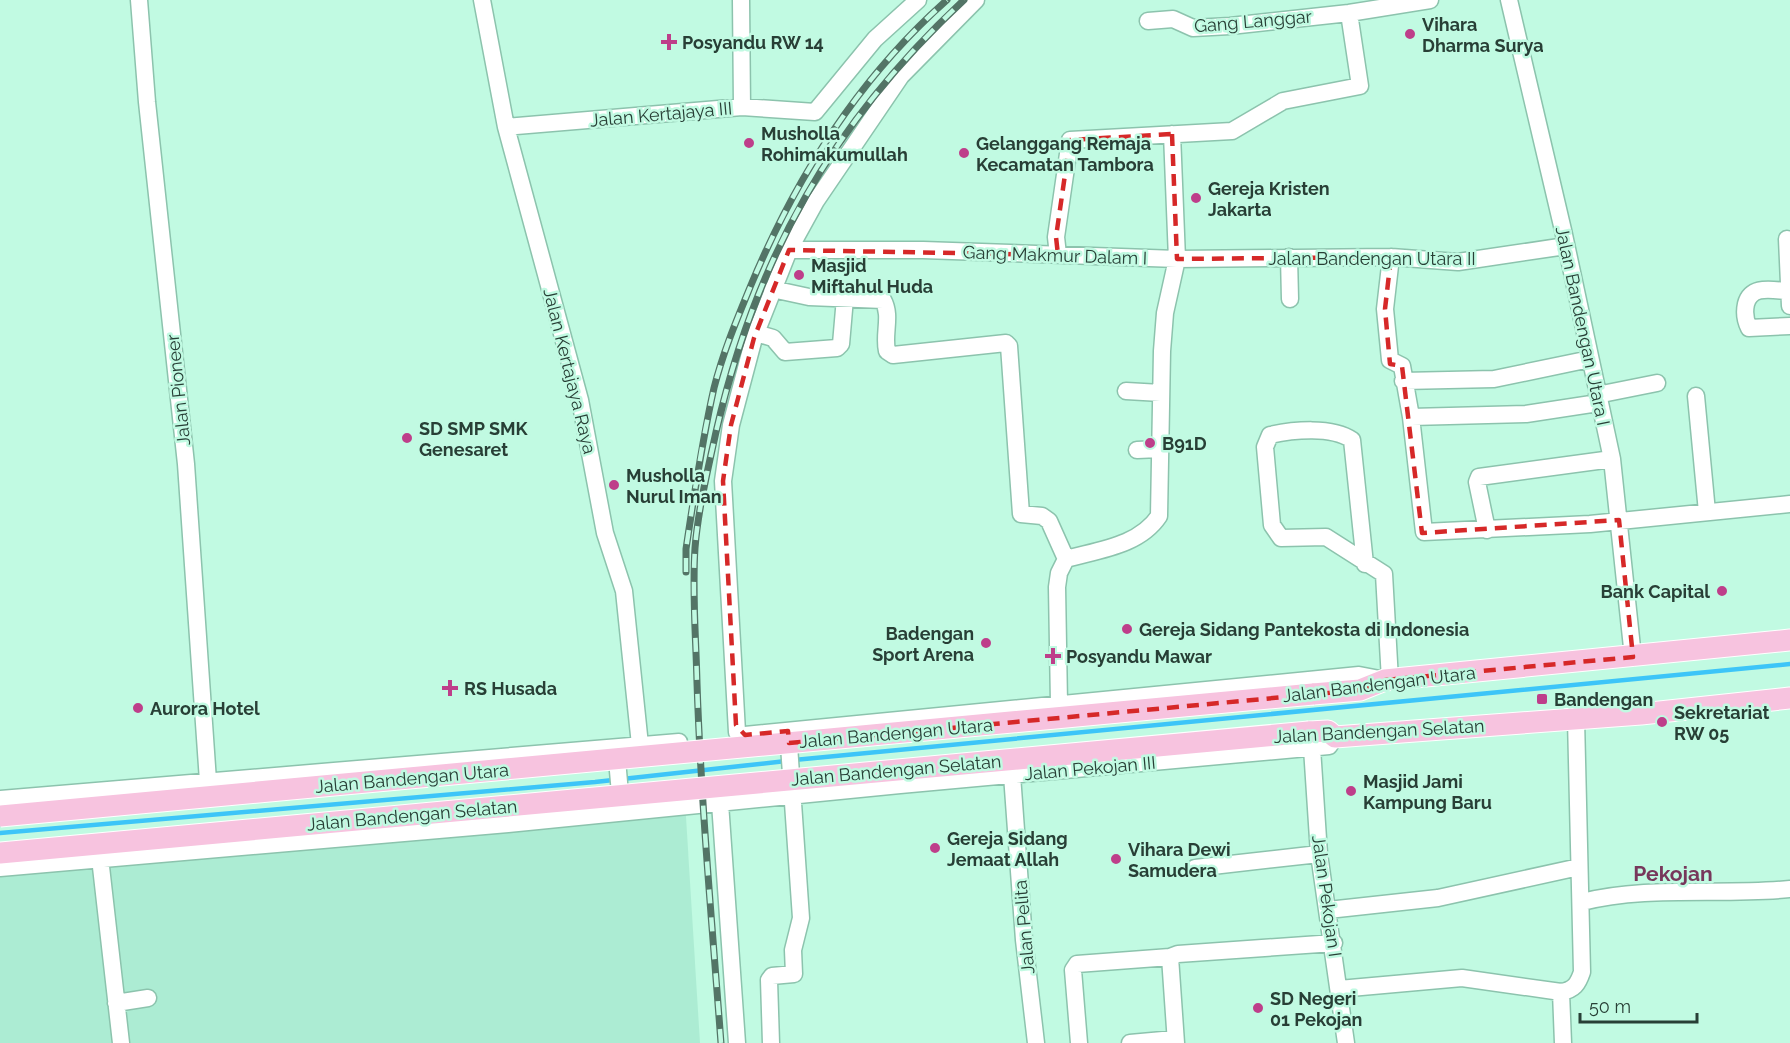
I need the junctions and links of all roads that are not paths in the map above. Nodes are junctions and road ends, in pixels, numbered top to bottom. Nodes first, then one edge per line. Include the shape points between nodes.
1 (139, 0) edge
2 (482, 0) edge
3 (741, 0) edge
4 (918, 0) edge
5 (976, 0) edge
6 (1430, 0) edge
7 (1509, 0) edge
8 (901, 6) edge
9 (1349, 13) junction
10 (1149, 21) dead end
11 (742, 107) junction
12 (506, 128) junction
13 (1172, 134) junction
14 (1787, 239) dead end
15 (1566, 246) junction
16 (789, 250) junction
17 (1058, 255) junction
18 (1289, 257) junction
19 (1391, 257) junction
20 (1177, 259) junction
21 (772, 289) junction
22 (845, 298) junction
23 (1789, 298) edge
24 (1290, 299) dead end
25 (1790, 326) edge
26 (756, 333) junction
27 (1590, 360) junction
28 (1403, 381) junction
29 (1657, 383) dead end
30 (1126, 392) dead end
31 (1161, 393) junction
32 (1696, 396) dead end
33 (1597, 399) junction
34 (1411, 417) junction
35 (1160, 449) junction
36 (1137, 450) dead end
37 (1612, 459) junction
38 (1790, 504) edge
39 (1707, 512) junction
40 (1619, 520) junction
41 (1487, 530) junction
42 (1066, 559) junction
43 (1365, 564) junction
44 (1790, 640) edge
45 (1633, 657) junction
46 (1388, 680) junction
47 (1790, 698) edge
48 (1059, 704) junction
49 (1575, 719) junction
50 (788, 733) junction
51 (1311, 740) junction
52 (679, 742) dead end
53 (640, 745) junction
54 (616, 748) junction
55 (1012, 776) junction
56 (208, 782) junction
57 (793, 791) junction
58 (0, 799) edge
59 (720, 802) junction
60 (622, 811) junction
61 (0, 816) edge
62 (0, 853) edge
63 (1319, 854) junction
64 (101, 867) junction
65 (1579, 867) junction
66 (0, 868) edge
67 (1194, 868) dead end
68 (1790, 889) edge
69 (1582, 902) junction
70 (1328, 910) junction
71 (1334, 943) junction
72 (1170, 957) junction
73 (1339, 989) junction
74 (1561, 992) junction
75 (148, 998) dead end
76 (116, 1003) junction
77 (1175, 1041) edge
78 (121, 1043) edge
79 (737, 1043) edge
80 (771, 1043) edge
81 (1036, 1043) edge
82 (1079, 1043) edge
83 (1130, 1043) edge
84 (1346, 1043) edge
85 (1563, 1043) edge

1 - 56 street, Jalan Pioneer via 186,464
2 - 12 street, Jalan Kertajaya Raya
3 - 11 street
4 - 8 street
5 - 16 street via 901,76 816,201
6 - 9 street, Gang Langgar
7 - 15 street, Jalan Bandengan Utara I
8 - 11 street, Jalan Kertajaya III via 815,112
9 - 10 street, Gang Langgar via 1193,28 1173,19
9 - 13 street via 1360,86 1283,101 1232,131
11 - 12 street, Jalan Kertajaya III
12 - 53 street, Jalan Kertajaya Raya via 580,400 605,533 624,591
13 - 17 street via 1070,140 1056,237
13 - 20 street
14 - 23 street
15 - 19 street, Jalan Bandengan Utara II via 1458,262
15 - 27 street, Jalan Bandengan Utara I
16 - 17 street, Gang Makmur Dalam I
16 - 21 street
17 - 20 street, Gang Makmur Dalam I
18 - 19 street, Jalan Bandengan Utara II
18 - 20 street, Jalan Bandengan Utara II
18 - 24 street
19 - 28 street via 1385,309 1390,360 1401,365
20 - 31 street via 1165,313
21 - 22 street via 809,297
21 - 26 street
22 - 26 street via 841,344 837,348 785,352 773,338
22 - 42 street via 883,300 888,310 885,344 893,355 1003,343 1009,346 1021,514 1042,516 1049,521
23 - 25 street via 1753,292 1744,312 1749,328
26 - 50 street via 731,425 723,481 735,724 737,732 745,735
27 - 28 street via 1494,380
27 - 33 street, Jalan Bandengan Utara I
28 - 34 street
29 - 33 street
30 - 31 street
31 - 35 street
32 - 39 street
33 - 34 street via 1526,414
33 - 37 street, Jalan Bandengan Utara I
34 - 41 street via 1424,532
35 - 36 street
35 - 42 street via 1159,516 1150,529 1134,539
37 - 40 street, Jalan Bandengan Utara I
37 - 41 street via 1479,477
38 - 39 street
39 - 40 street
40 - 41 street
40 - 45 street, Jalan Bandengan Utara I
42 - 48 street via 1058,587
43 - 43 street via 1326,537 1281,538 1275,533 1265,447 1270,435 1330,432 1352,440
43 - 46 street via 1384,574
44 - 45 main road, Jalan Bandengan Utara
45 - 46 main road, Jalan Bandengan Utara
46 - 48 street via 1359,675
46 - 61 main road, Jalan Bandengan Utara, bridge via 1360,690
47 - 49 main road, Jalan Bandengan Selatan
48 - 50 street
49 - 51 main road, Jalan Bandengan Selatan via 1335,736 1328,731
49 - 65 street
50 - 57 street, bridge
51 - 55 street, Jalan Pekojan III
51 - 62 main road, Jalan Bandengan Selatan, bridge
51 - 63 street, Jalan Pekojan I
52 - 53 street
53 - 54 street
54 - 56 street, Jalan Bandengan Utara
54 - 60 street, bridge
55 - 57 street, Jalan Pekojan III
55 - 81 street, Jalan Pelita
56 - 58 street, Jalan Bandengan Utara
57 - 59 street, Jalan Pekojan III
57 - 80 street via 801,918 793,950 794,974 772,976 769,981
59 - 60 street, Jalan Bandengan Selatan
59 - 79 street
60 - 64 street, Jalan Bandengan Selatan
63 - 67 street
63 - 70 street, Jalan Pekojan I
64 - 66 street, Jalan Bandengan Selatan
64 - 76 street
65 - 69 street
65 - 70 street via 1438,898
68 - 69 street via 1715,894 1628,893
69 - 74 street via 1582,972 1579,983
70 - 71 street, Jalan Pekojan I
71 - 72 street
71 - 73 street, Jalan Pekojan I
72 - 77 street
72 - 82 street via 1077,964 1072,970
73 - 74 street via 1462,978
73 - 84 street, Jalan Pekojan I
74 - 85 street
75 - 76 street
76 - 78 street
77 - 83 street

